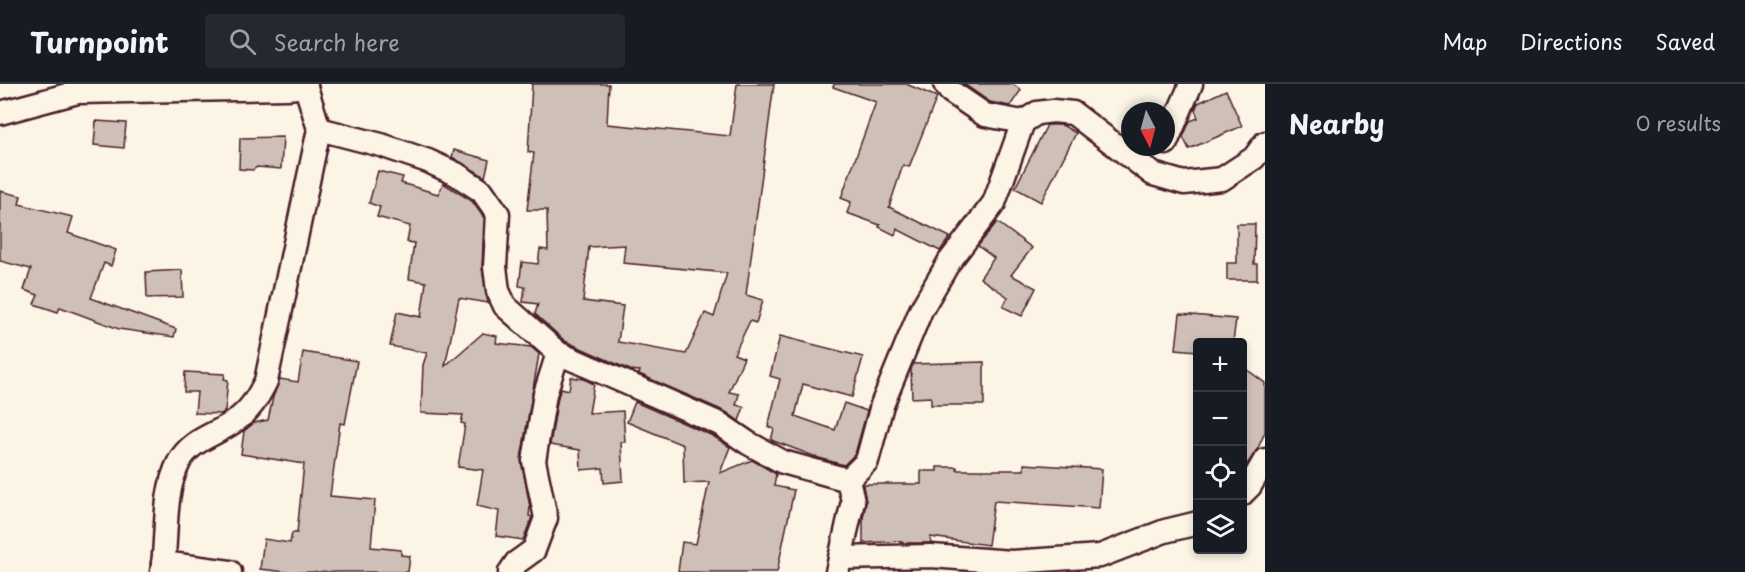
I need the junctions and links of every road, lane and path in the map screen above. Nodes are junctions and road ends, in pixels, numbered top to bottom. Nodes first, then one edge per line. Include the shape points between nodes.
1 (945, 84) edge
2 (1191, 84) edge
3 (306, 85) edge
4 (0, 113) edge
5 (1023, 122) junction
6 (1175, 122) edge
7 (319, 129) junction
8 (1265, 143) edge
9 (1160, 156) edge
10 (1153, 174) junction
11 (558, 353) junction
12 (1265, 460) edge
13 (848, 480) junction
14 (1247, 489) edge
15 (1193, 524) edge
16 (838, 565) edge
17 (163, 568) edge
18 (230, 572) edge
19 (510, 572) edge

1 - 5 street via 985,116
2 - 6 street
3 - 4 street via 78,92
3 - 7 street
5 - 10 street via 1037,113 1073,113
5 - 13 street via 994,202 949,262 921,310 882,405 867,461
7 - 11 street via 428,161 482,191 498,214 495,267 498,291 505,306
7 - 17 street via 266,381 254,404 235,422 199,440 180,461 167,501
8 - 10 street via 1254,158 1222,179 1184,183
9 - 10 street
11 - 13 street via 720,424 783,462
11 - 19 street via 545,394 534,461 546,518 534,550
12 - 14 street
13 - 16 street via 853,501
15 - 16 street via 1100,556 1012,561 931,556
17 - 18 street

